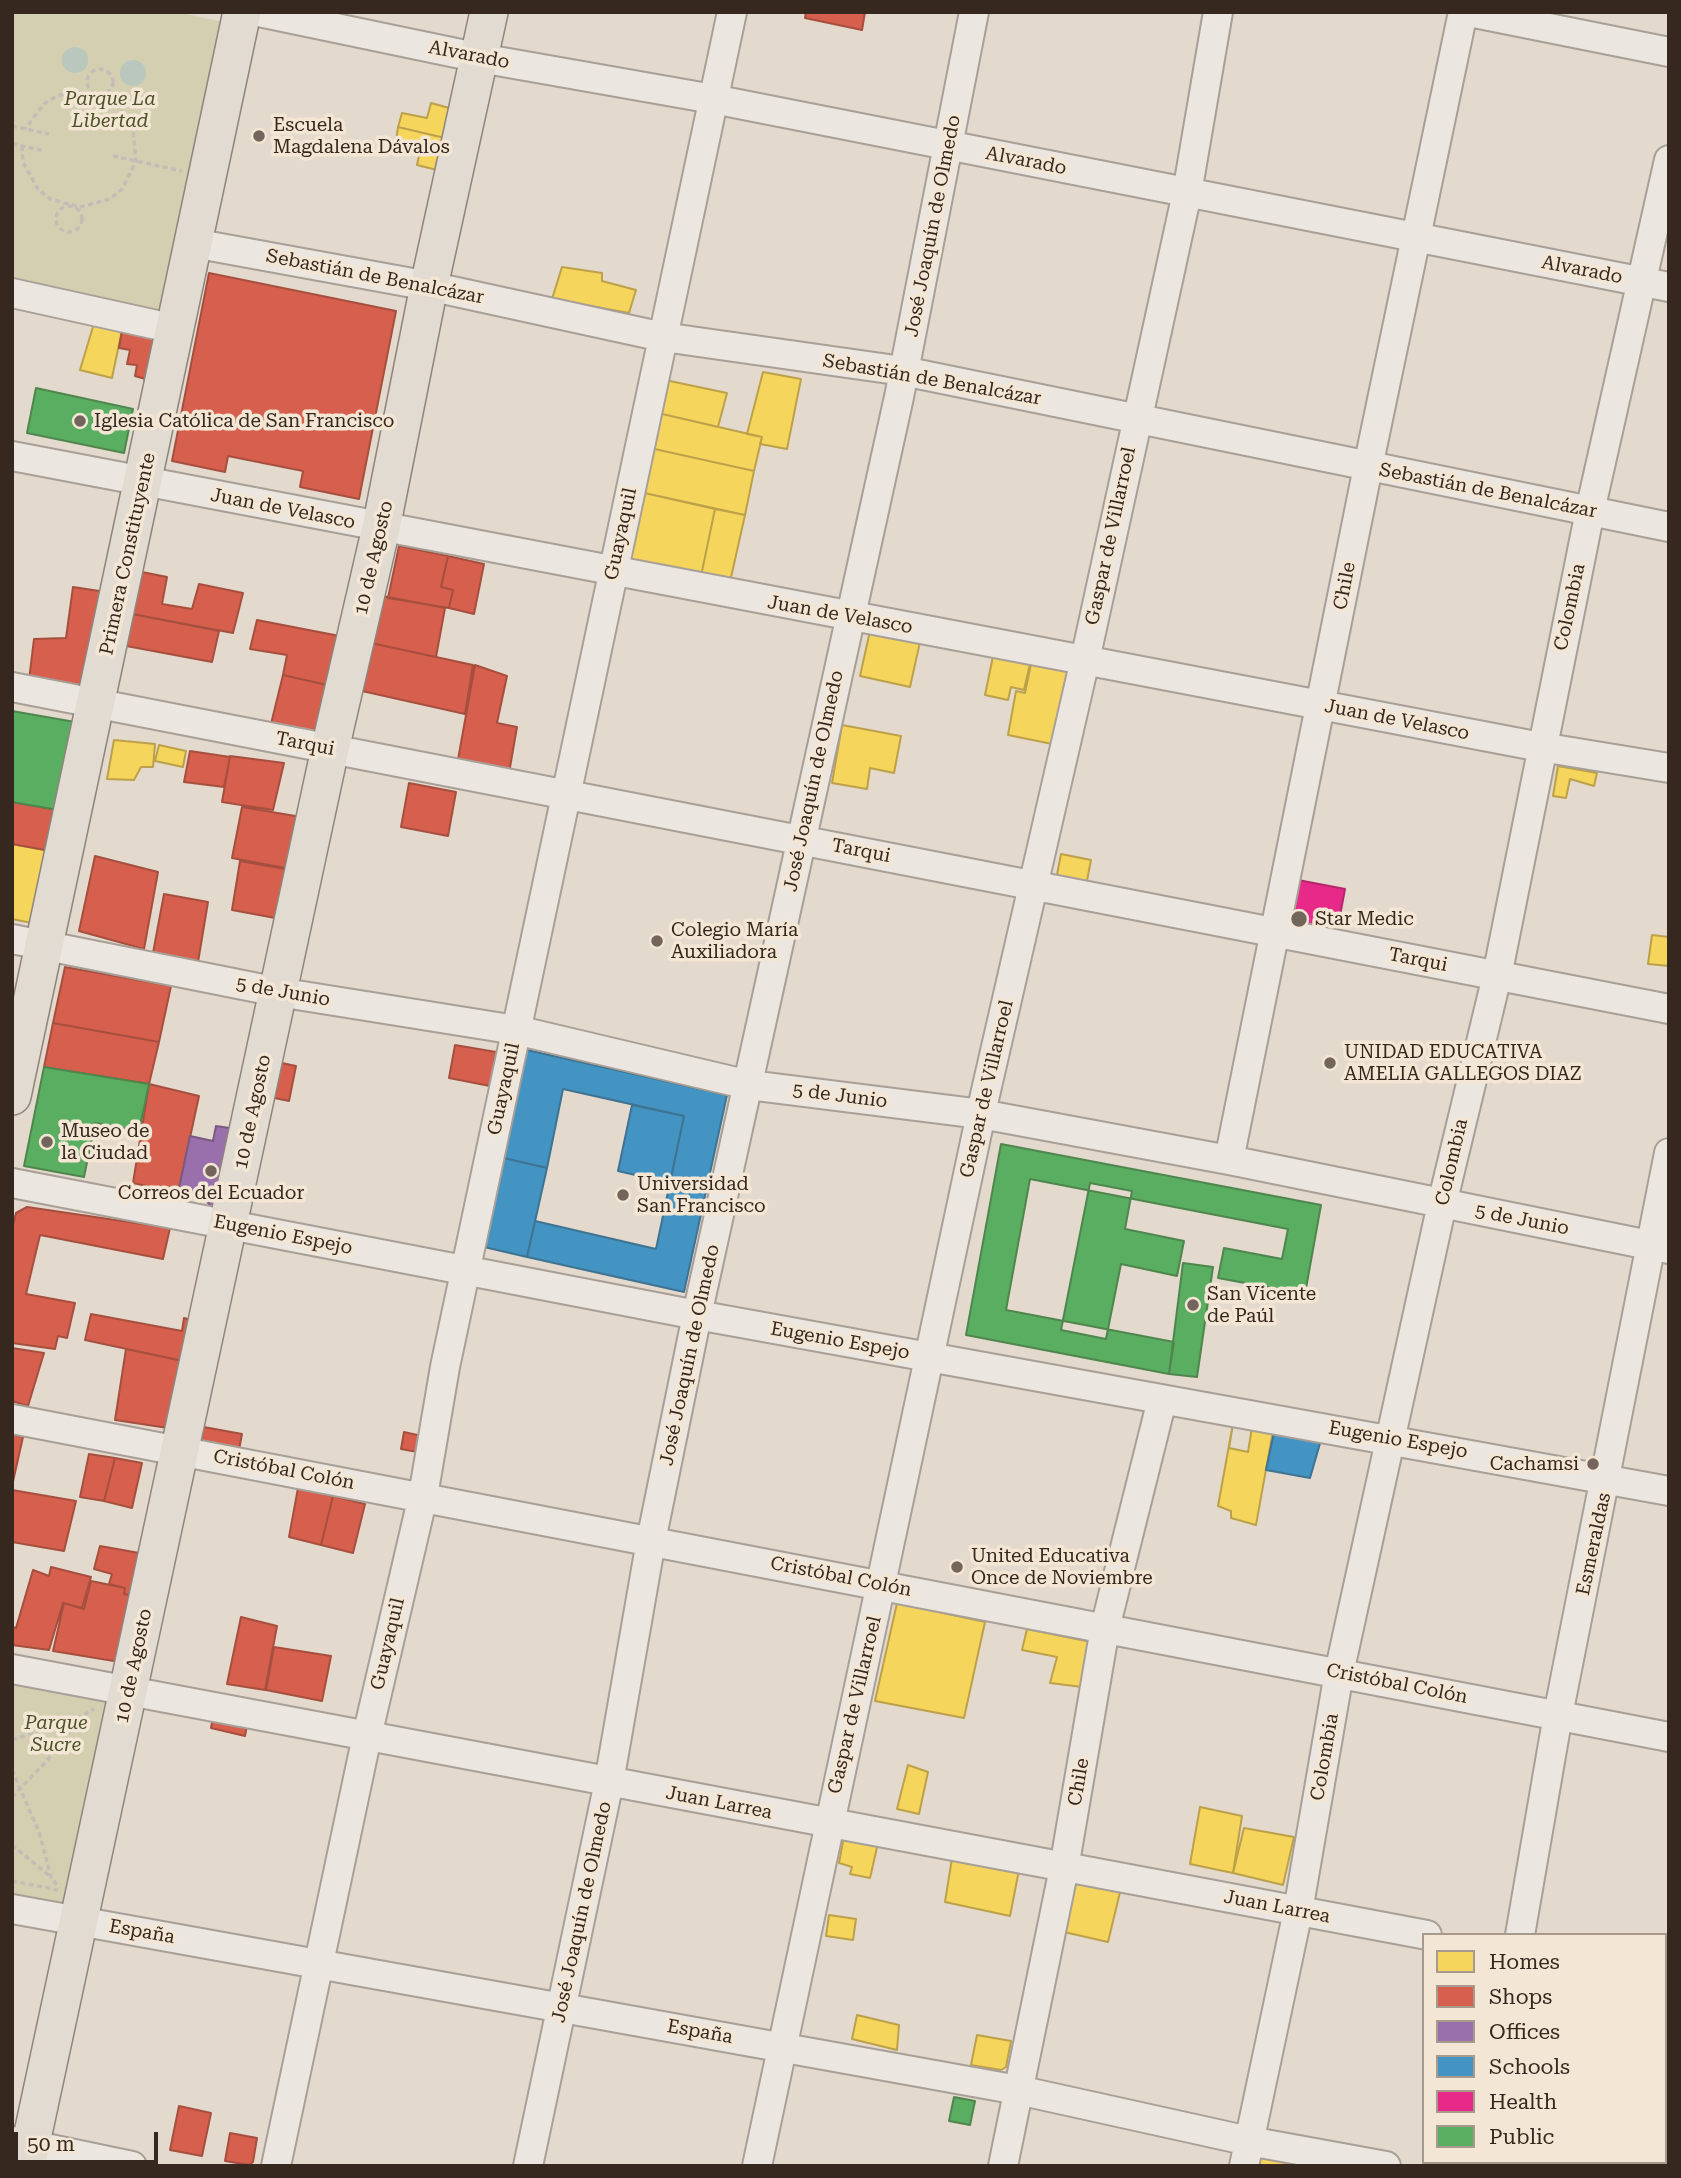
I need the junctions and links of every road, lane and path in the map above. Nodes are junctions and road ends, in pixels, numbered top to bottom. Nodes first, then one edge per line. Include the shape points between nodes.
1 (242, 12) edge
2 (259, 12) edge
3 (489, 12) edge
4 (732, 12) edge
5 (974, 12) edge
6 (1218, 12) edge
7 (1463, 12) edge
8 (1469, 12) edge
9 (1669, 52) edge
10 (480, 58) junction
11 (95, 94) junction
12 (713, 99) junction
13 (12, 126) edge
14 (25, 129) junction
15 (49, 134) dead end
16 (12, 144) edge
17 (22, 146) junction
18 (949, 146) junction
19 (45, 151) dead end
20 (113, 156) dead end
21 (1669, 160) edge
22 (136, 161) junction
23 (207, 177) junction
24 (1187, 193) junction
25 (71, 206) junction
26 (1417, 238) junction
27 (193, 243) junction
28 (1655, 285) edge
29 (429, 286) junction
30 (12, 293) edge
31 (176, 329) junction
32 (663, 337) junction
33 (904, 371) junction
34 (1136, 418) junction
35 (12, 456) edge
36 (1368, 467) junction
37 (143, 482) junction
38 (1590, 511) junction
39 (1669, 527) edge
40 (381, 528) junction
41 (613, 572) junction
42 (848, 617) junction
43 (1085, 660) junction
44 (12, 687) edge
45 (96, 703) junction
46 (1322, 705) junction
47 (1541, 747) junction
48 (330, 749) junction
49 (1669, 768) edge
50 (566, 794) junction
51 (802, 840) junction
52 (1034, 885) junction
53 (1275, 933) junction
54 (28, 942) edge
55 (1497, 976) junction
56 (278, 992) junction
57 (1669, 1010) edge
58 (516, 1030) junction
59 (749, 1084) junction
60 (12, 1096) edge
61 (981, 1114) junction
62 (1669, 1153) edge
63 (1229, 1160) junction
64 (12, 1182) edge
65 (1442, 1204) junction
66 (230, 1225) junction
67 (1660, 1247) edge
68 (466, 1270) junction
69 (697, 1315) junction
70 (930, 1357) junction
71 (1162, 1400) junction
72 (12, 1419) edge
73 (1391, 1438) junction
74 (178, 1450) junction
75 (1607, 1479) junction
76 (1669, 1490) edge
77 (423, 1496) junction
78 (651, 1541) junction
79 (883, 1584) junction
80 (1105, 1628) junction
81 (12, 1669) edge
82 (1339, 1673) junction
83 (129, 1692) junction
84 (96, 1708) dead end
85 (84, 1715) junction
86 (1558, 1716) junction
87 (367, 1736) junction
88 (1669, 1737) edge
89 (12, 1740) edge
90 (12, 1770) edge
91 (609, 1782) junction
92 (20, 1788) junction
93 (12, 1797) edge
94 (829, 1823) junction
95 (12, 1845) edge
96 (1064, 1868) junction
97 (51, 1877) junction
98 (12, 1881) edge
99 (12, 1909) edge
100 (1298, 1912) junction
101 (80, 1921) junction
102 (1520, 1933) edge
103 (1422, 1934) edge
104 (319, 1962) junction
105 (562, 2007) junction
106 (782, 2046) junction
107 (1018, 2090) junction
108 (23, 2151) edge
109 (1247, 2153) edge
110 (132, 2166) edge
111 (276, 2166) edge
112 (528, 2166) edge
113 (757, 2166) edge
114 (1003, 2166) edge
115 (1386, 2166) edge

1 - 23 main road, Primera Constituyente
2 - 10 street, Alvarado
3 - 10 main road, 10 de Agosto
4 - 12 street, Guayaquil
5 - 18 street, José Joaquín de Olmedo
6 - 24 street, Gaspar de Villarroel
7 - 26 street, Chile
8 - 9 street
10 - 12 street, Alvarado
10 - 29 main road, 10 de Agosto
11 - 11 path via 102,96 113,86 109,72 102,69 89,75 89,89
11 - 14 path via 57,96 44,104
11 - 22 path via 116,105 134,130
12 - 18 street, Alvarado
12 - 32 street, Guayaquil
13 - 14 path
14 - 15 path
16 - 17 path
17 - 19 path
17 - 25 path via 23,162 38,189
18 - 24 street, Alvarado
18 - 33 street, José Joaquín de Olmedo
20 - 22 path
21 - 28 street, Colombia
22 - 23 path
22 - 25 path via 122,189 110,199
23 - 27 main road, Primera Constituyente
24 - 26 street, Alvarado
24 - 34 street, Gaspar de Villarroel
25 - 25 path via 63,207 55,219 63,232 77,230 82,223 78,209
26 - 28 street, Alvarado
26 - 36 street, Chile
27 - 29 street, Sebastián de Benalcázar
27 - 31 main road, Primera Constituyente
28 - 38 street, Colombia
29 - 32 street, Sebastián de Benalcázar
29 - 40 main road, 10 de Agosto
30 - 31 street
31 - 37 main road, Primera Constituyente
32 - 33 street, Sebastián de Benalcázar
32 - 41 street, Guayaquil
33 - 34 street, Sebastián de Benalcázar
33 - 42 street, José Joaquín de Olmedo
34 - 36 street, Sebastián de Benalcázar
34 - 43 street, Gaspar de Villarroel
35 - 37 street, Juan de Velasco
36 - 38 street, Sebastián de Benalcázar
36 - 46 street, Chile
37 - 40 street, Juan de Velasco
37 - 45 main road, Primera Constituyente
38 - 39 street, Sebastián de Benalcázar
38 - 47 street, Colombia
40 - 41 street, Juan de Velasco
40 - 48 main road, 10 de Agosto
41 - 42 street, Juan de Velasco
41 - 50 street, Guayaquil
42 - 43 street, Juan de Velasco
42 - 51 street, José Joaquín de Olmedo
43 - 46 street, Juan de Velasco
43 - 52 street, Gaspar de Villarroel
44 - 45 street, Tarqui
45 - 48 street, Tarqui
45 - 54 main road, Primera Constituyente
46 - 47 street, Juan de Velasco
46 - 53 street, Chile
47 - 49 street, Juan de Velasco
47 - 55 street, Colombia
48 - 50 street, Tarqui
48 - 56 main road, 10 de Agosto
50 - 51 street, Tarqui
50 - 58 street, Guayaquil
51 - 52 street, Tarqui
51 - 59 street, José Joaquín de Olmedo
52 - 53 street, Tarqui
52 - 61 street, Gaspar de Villarroel
53 - 55 street, Tarqui
53 - 63 street, Chile
54 - 56 street, 5 de Junio
54 - 60 main road, Primera Constituyente
55 - 57 street, Tarqui
55 - 65 street, Colombia
56 - 58 street, 5 de Junio
56 - 66 main road, 10 de Agosto
58 - 59 street, 5 de Junio
58 - 68 street, Guayaquil
59 - 61 street, 5 de Junio
59 - 69 street, José Joaquín de Olmedo
61 - 63 street, 5 de Junio
61 - 70 street, Gaspar de Villarroel
62 - 67 street, Esmeraldas
63 - 65 street, 5 de Junio
64 - 66 street, Eugenio Espejo
65 - 67 street, 5 de Junio
65 - 73 street, Colombia
66 - 68 street, Eugenio Espejo
66 - 74 main road, 10 de Agosto
67 - 75 street, Esmeraldas
68 - 69 street, Eugenio Espejo
68 - 77 street, Guayaquil
69 - 70 street, Eugenio Espejo
69 - 78 street, José Joaquín de Olmedo
70 - 71 street, Eugenio Espejo
70 - 79 street, Gaspar de Villarroel
71 - 73 street, Eugenio Espejo
71 - 80 street, Chile
72 - 74 street, Cristóbal Colón
73 - 75 street, Eugenio Espejo
73 - 82 street, Colombia
74 - 77 street, Cristóbal Colón
74 - 83 main road, 10 de Agosto
75 - 76 street, Eugenio Espejo
75 - 86 street, Esmeraldas
77 - 78 street, Cristóbal Colón
77 - 87 street, Guayaquil
78 - 79 street, Cristóbal Colón
78 - 91 street, José Joaquín de Olmedo
79 - 80 street, Cristóbal Colón
79 - 94 street, Gaspar de Villarroel
80 - 82 street, Cristóbal Colón
80 - 96 street, Chile
81 - 83 street, Juan Larrea
82 - 86 street, Cristóbal Colón
82 - 100 street, Colombia
83 - 87 street, Juan Larrea
83 - 101 main road, 10 de Agosto
84 - 85 path
85 - 89 path
85 - 92 path
86 - 88 street, Cristóbal Colón
86 - 102 street, Esmeraldas
87 - 91 street, Juan Larrea
87 - 104 street, Guayaquil
90 - 92 path
91 - 94 street, Juan Larrea
91 - 105 street, José Joaquín de Olmedo
92 - 93 path
92 - 97 path
94 - 96 street, Juan Larrea
94 - 106 street, Gaspar de Villarroel
95 - 97 path
96 - 100 street, Juan Larrea
96 - 107 street, Chile
97 - 98 path via 61,1891
99 - 101 street, España
100 - 103 street, Juan Larrea
100 - 109 street, Colombia
101 - 104 street, España
101 - 108 main road, 10 de Agosto
104 - 105 street, España
104 - 111 street, Guayaquil
105 - 106 street, España
105 - 112 street, José Joaquín de Olmedo
106 - 107 street, España
106 - 113 street, Gaspar de Villarroel
107 - 109 street, España
107 - 114 street, Chile
108 - 110 street
109 - 115 street, España

